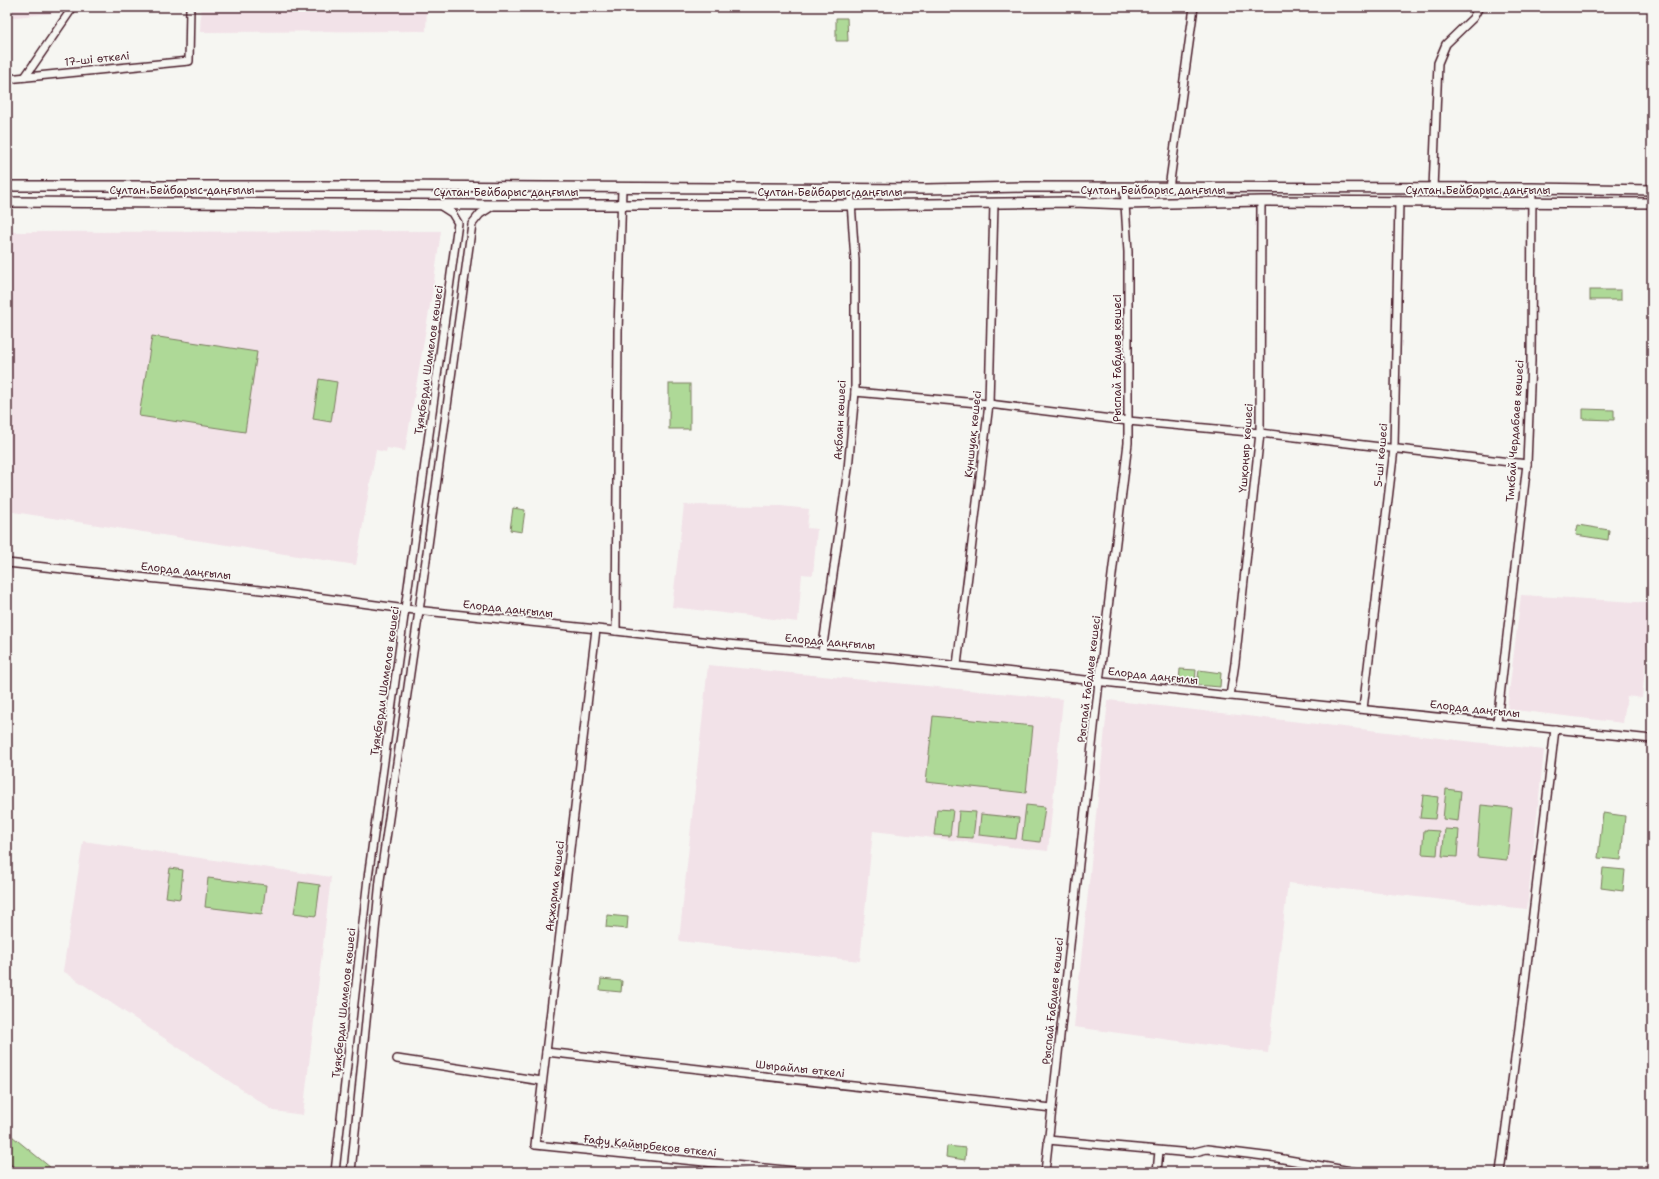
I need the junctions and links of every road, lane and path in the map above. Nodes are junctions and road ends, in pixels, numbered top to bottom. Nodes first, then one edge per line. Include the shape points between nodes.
1 (72, 7) edge
2 (190, 7) edge
3 (1194, 7) edge
4 (1479, 7) edge
5 (25, 77) junction
6 (7, 79) edge
7 (7, 186) edge
8 (622, 188) junction
9 (850, 188) junction
10 (1124, 188) junction
11 (1169, 188) junction
12 (1532, 188) junction
13 (1433, 189) junction
14 (1652, 190) edge
15 (1261, 201) junction
16 (1399, 201) junction
17 (7, 202) edge
18 (1532, 202) junction
19 (437, 203) junction
20 (994, 203) junction
21 (1652, 203) edge
22 (622, 204) junction
23 (1125, 204) junction
24 (494, 205) junction
25 (852, 205) junction
26 (855, 392) junction
27 (989, 404) junction
28 (1128, 422) junction
29 (1260, 433) junction
30 (1394, 449) junction
31 (1527, 464) junction
32 (7, 564) edge
33 (406, 609) junction
34 (419, 611) junction
35 (596, 629) junction
36 (616, 631) junction
37 (822, 652) junction
38 (957, 666) junction
39 (1099, 682) junction
40 (1230, 696) junction
41 (1363, 709) junction
42 (1497, 722) junction
43 (1555, 729) junction
44 (1652, 739) edge
45 (352, 1024) junction
46 (366, 1026) junction
47 (546, 1052) junction
48 (397, 1059) dead end
49 (542, 1081) junction
50 (1052, 1108) junction
51 (1048, 1140) junction
52 (535, 1145) joint
53 (1159, 1151) junction
54 (7, 1170) edge
55 (10, 1172) edge
56 (335, 1172) edge
57 (351, 1172) edge
58 (806, 1172) edge
59 (1045, 1172) edge
60 (1157, 1172) edge
61 (1356, 1172) edge
62 (1500, 1172) edge

1 - 5 street
2 - 5 street, 17-ші өткелі via 189,61
3 - 11 street
4 - 13 street via 1473,18 1446,44 1438,63
5 - 6 street, 17-ші өткелі
7 - 8 main road, Сұлтан Бейбарыс даңғылы
8 - 9 main road, Сұлтан Бейбарыс даңғылы
8 - 22 street
9 - 10 main road, Сұлтан Бейбарыс даңғылы
9 - 25 street, Ақбаян көшесі
10 - 11 main road, Сұлтан Бейбарыс даңғылы
10 - 23 street, Рыспай Ғабдиев көшесі
11 - 13 main road, Сұлтан Бейбарыс даңғылы
12 - 13 main road, Сұлтан Бейбарыс даңғылы
12 - 14 main road, Сұлтан Бейбарыс даңғылы
12 - 18 street, Тмкбай Чердабаев көшесі
15 - 16 main road, Сұлтан Бейбарыс даңғылы
15 - 23 main road, Сұлтан Бейбарыс даңғылы
15 - 29 street, Үшқоңыр көшесі
16 - 18 main road, Сұлтан Бейбарыс даңғылы
16 - 30 street, 5-ші көшесі
17 - 19 main road, Сұлтан Бейбарыс даңғылы
18 - 21 main road, Сұлтан Бейбарыс даңғылы
18 - 31 street, Тмкбай Чердабаев көшесі via 1531,361
19 - 24 main road, Сұлтан Бейбарыс даңғылы
19 - 33 street, Тұяқберди Шамелов көшесі via 452,214 458,223
20 - 23 main road, Сұлтан Бейбарыс даңғылы
20 - 25 main road, Сұлтан Бейбарыс даңғылы
20 - 27 street, Күншуақ көшесі
22 - 24 main road, Сұлтан Бейбарыс даңғылы
22 - 25 main road, Сұлтан Бейбарыс даңғылы
22 - 36 street via 618,325
23 - 28 street, Рыспай Ғабдиев көшесі via 1128,252
24 - 34 street via 480,214 472,224
25 - 26 street, Ақбаян көшесі via 855,260
26 - 27 street
26 - 37 street, Ақбаян көшесі via 848,470
27 - 28 street
27 - 38 street, Күншуақ көшесі
28 - 29 street
28 - 39 street, Рыспай Ғабдиев көшесі via 1128,442
29 - 30 street
29 - 40 street, Үшқоңыр көшесі
30 - 31 street
30 - 41 street, 5-ші көшесі
31 - 42 street, Тмкбай Чердабаев көшесі
32 - 33 street, Елорда даңғылы via 279,592
33 - 34 street, Елорда даңғылы
33 - 45 street, Тұяқберди Шамелов көшесі via 368,878
34 - 35 street, Елорда даңғылы
34 - 46 street via 380,880
35 - 36 street, Елорда даңғылы
35 - 47 street, Ақжарма көшесі
36 - 37 street, Елорда даңғылы
37 - 38 street, Елорда даңғылы
38 - 39 street, Елорда даңғылы
39 - 40 street, Елорда даңғылы
39 - 50 street, Рыспай Ғабдиев көшесі
40 - 41 street, Елорда даңғылы
41 - 42 street, Елорда даңғылы
42 - 43 street, Елорда даңғылы
43 - 44 street, Елорда даңғылы
43 - 62 street
45 - 46 street
45 - 56 street, Тұяқберди Шамелов көшесі
46 - 57 street
47 - 49 street, Ақжарма көшесі
47 - 50 street, Шырайлы өткелі
48 - 49 street
49 - 52 street, Ақжарма көшесі
50 - 51 street, Рыспай Ғабдиев көшесі
51 - 53 street
51 - 59 street, Рыспай Ғабдиев көшесі
52 - 58 street, Ғафу Қайырбеков өткелі
53 - 60 street
53 - 61 street via 1198,1153 1207,1149 1272,1157
54 - 55 main road

